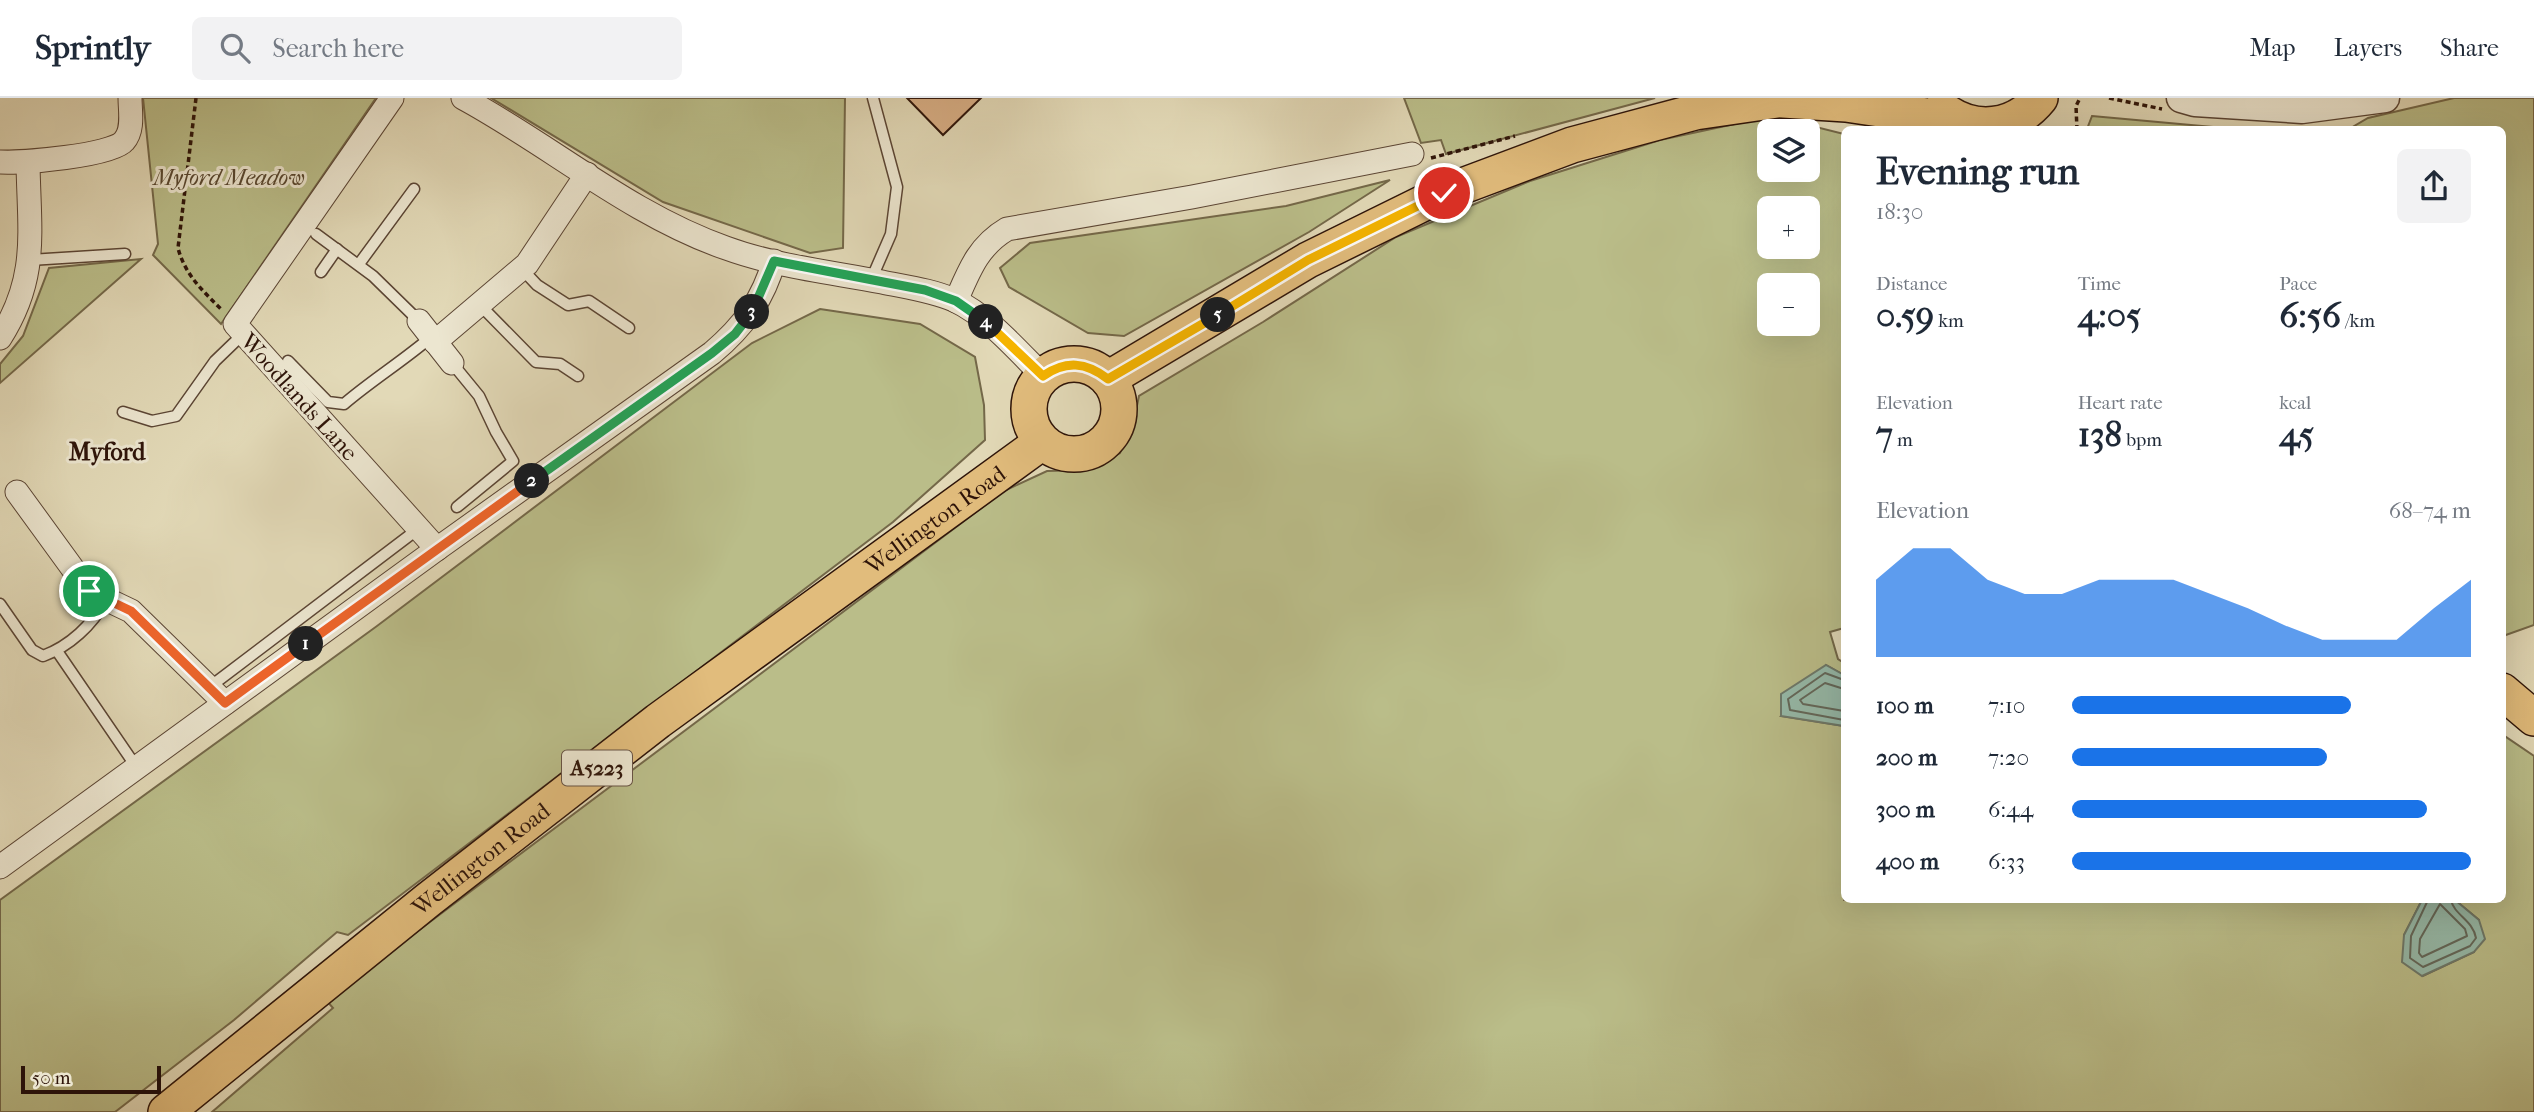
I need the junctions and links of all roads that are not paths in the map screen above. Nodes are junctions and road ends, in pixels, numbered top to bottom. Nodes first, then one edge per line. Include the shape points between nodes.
1 (130, 98) edge
2 (392, 98) edge
3 (463, 98) edge
4 (873, 98) edge
5 (1932, 98) edge
6 (2385, 98) edge
7 (1787, 99) edge
8 (2188, 100) edge
9 (2035, 112) edge
10 (1973, 125) edge
11 (1412, 154) dead end
12 (0, 162) edge
13 (28, 163) junction
14 (587, 174) junction
15 (414, 189) dead end
16 (316, 234) dead end
17 (337, 249) junction
18 (125, 254) dead end
19 (30, 260) junction
20 (774, 261) junction
21 (359, 264) junction
22 (522, 269) junction
23 (321, 272) dead end
24 (871, 280) junction
25 (956, 301) junction
26 (481, 306) junction
27 (629, 328) dead end
28 (238, 330) junction
29 (428, 333) junction
30 (0, 338) edge
31 (288, 361) dead end
32 (452, 363) joint
33 (578, 376) dead end
34 (1043, 376) junction
35 (1108, 379) junction
36 (123, 412) dead end
37 (1042, 442) junction
38 (17, 492) dead end
39 (457, 507) dead end
40 (418, 529) junction
41 (437, 549) junction
42 (106, 600) junction
43 (0, 604) edge
44 (57, 651) junction
45 (218, 694) junction
46 (2506, 694) edge
47 (2534, 718) edge
48 (137, 768) junction
49 (0, 867) edge
50 (166, 1112) edge

1 - 13 street via 131,127 124,142 111,149
2 - 28 street, Woodlands Lane
3 - 14 street
4 - 24 lane via 897,187 891,234
5 - 10 main road via 1943,110
6 - 8 street via 2302,109
7 - 10 main road
7 - 35 main road via 1695,112 1572,145 1444,193 1308,260
9 - 10 main road via 1998,125
11 - 25 street via 1007,229 989,239 974,260
12 - 13 street
13 - 19 street
14 - 20 street via 660,219 725,248
14 - 22 street
15 - 21 lane
16 - 17 lane
17 - 21 lane
17 - 23 lane
18 - 19 lane
19 - 30 street via 16,313
20 - 24 street
20 - 41 street via 760,299 735,334
21 - 29 lane
22 - 26 street
22 - 27 lane via 568,305 589,301
24 - 25 street
25 - 34 street via 985,321
26 - 29 street
26 - 33 lane via 536,362 560,364
28 - 36 lane via 176,415 152,421
28 - 40 street, Woodlands Lane
29 - 31 lane via 410,355 378,374 344,404 328,402
29 - 32 street
32 - 39 lane via 479,396 513,461
34 - 35 main road via 1076,364
34 - 37 main road via 1034,387 1029,408
35 - 37 main road via 1119,407 1111,436 1085,453 1062,452
37 - 50 main road, Wellington Road / A5223 via 658,720
38 - 42 street via 41,508 89,591
40 - 41 street, Woodlands Lane
40 - 45 lane
41 - 45 street
42 - 44 lane via 95,620
42 - 45 street via 131,611
43 - 44 lane via 32,650 43,656
44 - 48 lane
45 - 48 street
46 - 47 main road
48 - 49 street

